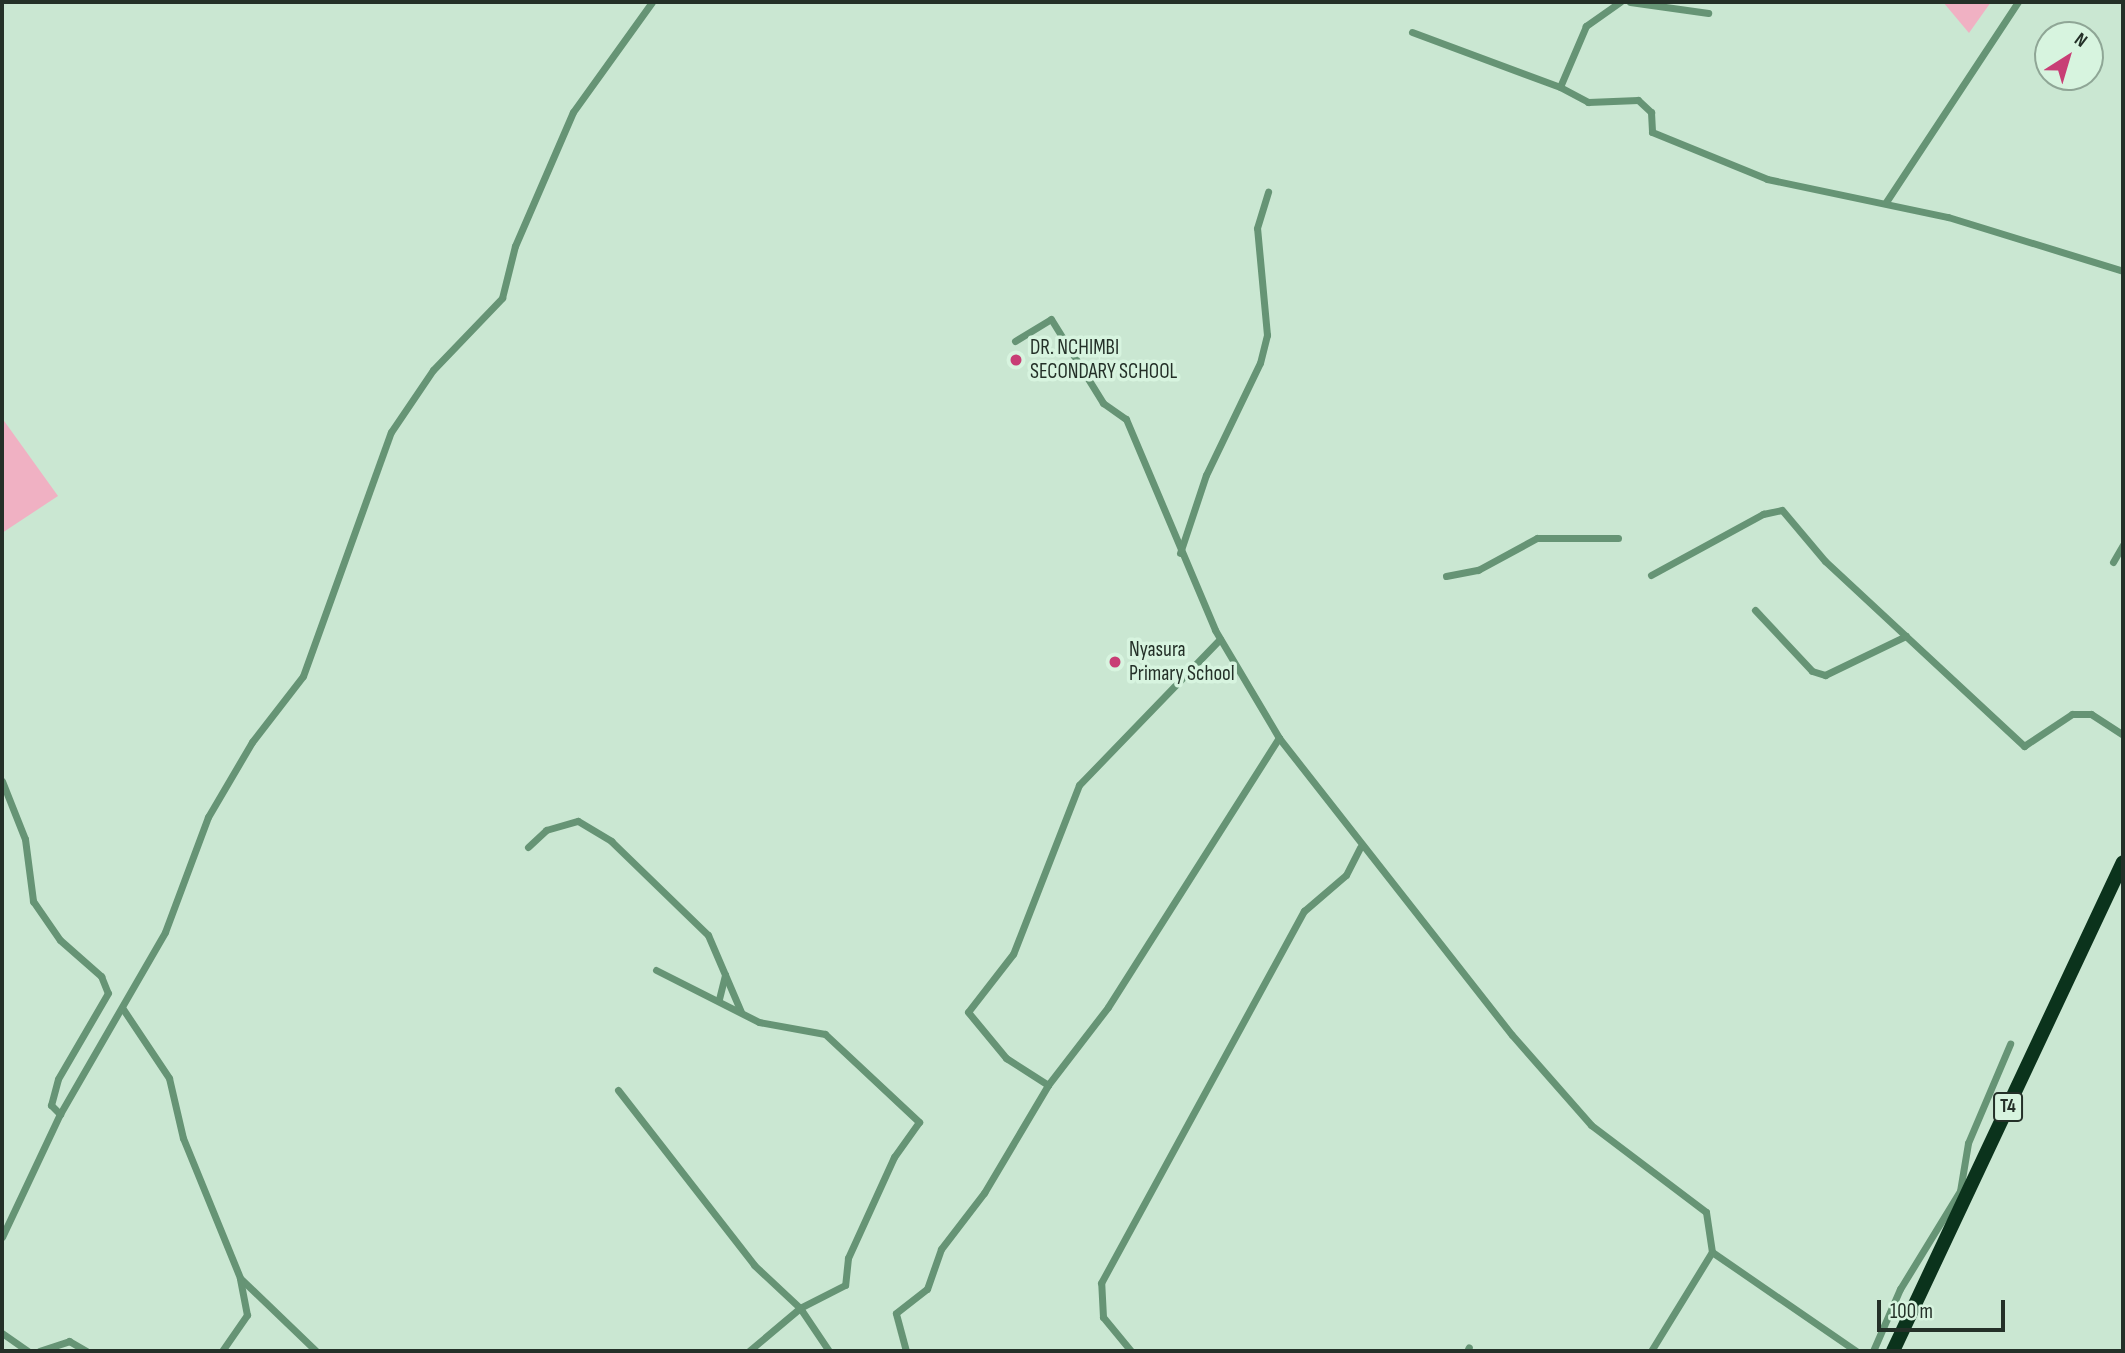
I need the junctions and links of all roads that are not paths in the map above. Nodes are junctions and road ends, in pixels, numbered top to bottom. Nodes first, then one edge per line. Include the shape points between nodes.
1 (652, 2) edge
2 (1620, 2) edge
3 (1630, 2) edge
4 (2018, 2) edge
5 (1709, 13) dead end
6 (1412, 32) dead end
7 (1560, 88) junction
8 (1268, 192) dead end
9 (1885, 202) junction
10 (2123, 271) edge
11 (1015, 341) dead end
12 (1618, 538) dead end
13 (2123, 545) edge
14 (1180, 554) junction
15 (2113, 562) dead end
16 (1651, 575) dead end
17 (1446, 576) dead end
18 (1755, 610) dead end
19 (1906, 636) junction
20 (1220, 639) junction
21 (2123, 735) edge
22 (1279, 738) junction
23 (2, 781) edge
24 (528, 847) dead end
25 (1360, 847) junction
26 (2123, 862) edge
27 (656, 970) dead end
28 (725, 975) junction
29 (719, 999) junction
30 (123, 1009) junction
31 (741, 1012) junction
32 (2010, 1044) dead end
33 (1048, 1085) junction
34 (618, 1090) dead end
35 (60, 1114) junction
36 (2, 1237) edge
37 (1712, 1252) junction
38 (240, 1278) junction
39 (800, 1308) junction
40 (2, 1333) edge
41 (28, 1351) edge
42 (38, 1351) edge
43 (86, 1351) edge
44 (222, 1351) edge
45 (316, 1351) edge
46 (749, 1351) edge
47 (829, 1351) edge
48 (906, 1351) edge
49 (1131, 1351) edge
50 (1651, 1351) edge
51 (1856, 1351) edge
52 (1873, 1351) edge
53 (1893, 1351) edge

1 - 30 street via 572,112 515,246 502,298 433,370 391,432 303,676 252,742 208,817 165,932
2 - 7 street via 1586,26
3 - 5 street
4 - 9 street
6 - 7 street
7 - 9 street via 1588,102 1638,100 1651,112 1652,132 1767,179
8 - 14 street via 1257,229 1266,335 1262,354 1206,475
9 - 10 street
11 - 14 street via 1051,319 1103,403 1126,419
12 - 17 street via 1537,538 1479,570
13 - 15 street
14 - 20 street
16 - 19 street via 1763,514 1782,510
18 - 19 street via 1812,671 1825,676
19 - 21 street via 2024,746 2072,714 2091,713
20 - 22 street
20 - 33 street via 1079,785 1013,954 968,1012 1006,1058
22 - 25 street
22 - 33 street via 1108,1007
23 - 35 street via 25,839 33,901 60,940 101,976 108,993 58,1079 51,1105
24 - 28 street via 545,830 566,823 578,821 597,831 708,935
25 - 37 street via 1591,1125 1706,1212
25 - 49 street via 1346,875 1304,911 1101,1283 1103,1317
26 - 53 highway, T4
27 - 29 street
28 - 29 street
28 - 31 street
29 - 31 street
30 - 35 street
30 - 38 street via 169,1078 183,1138
31 - 39 street via 825,1034 919,1122 894,1157 848,1258 845,1285
32 - 52 street via 1968,1143 1960,1191 1900,1289
33 - 48 street via 984,1193 941,1249 927,1289 896,1314
34 - 39 street via 754,1265
35 - 36 street
37 - 50 street
37 - 51 street
38 - 44 street via 247,1315
38 - 45 street
39 - 46 street
39 - 47 street
40 - 41 street
42 - 43 street via 69,1341

